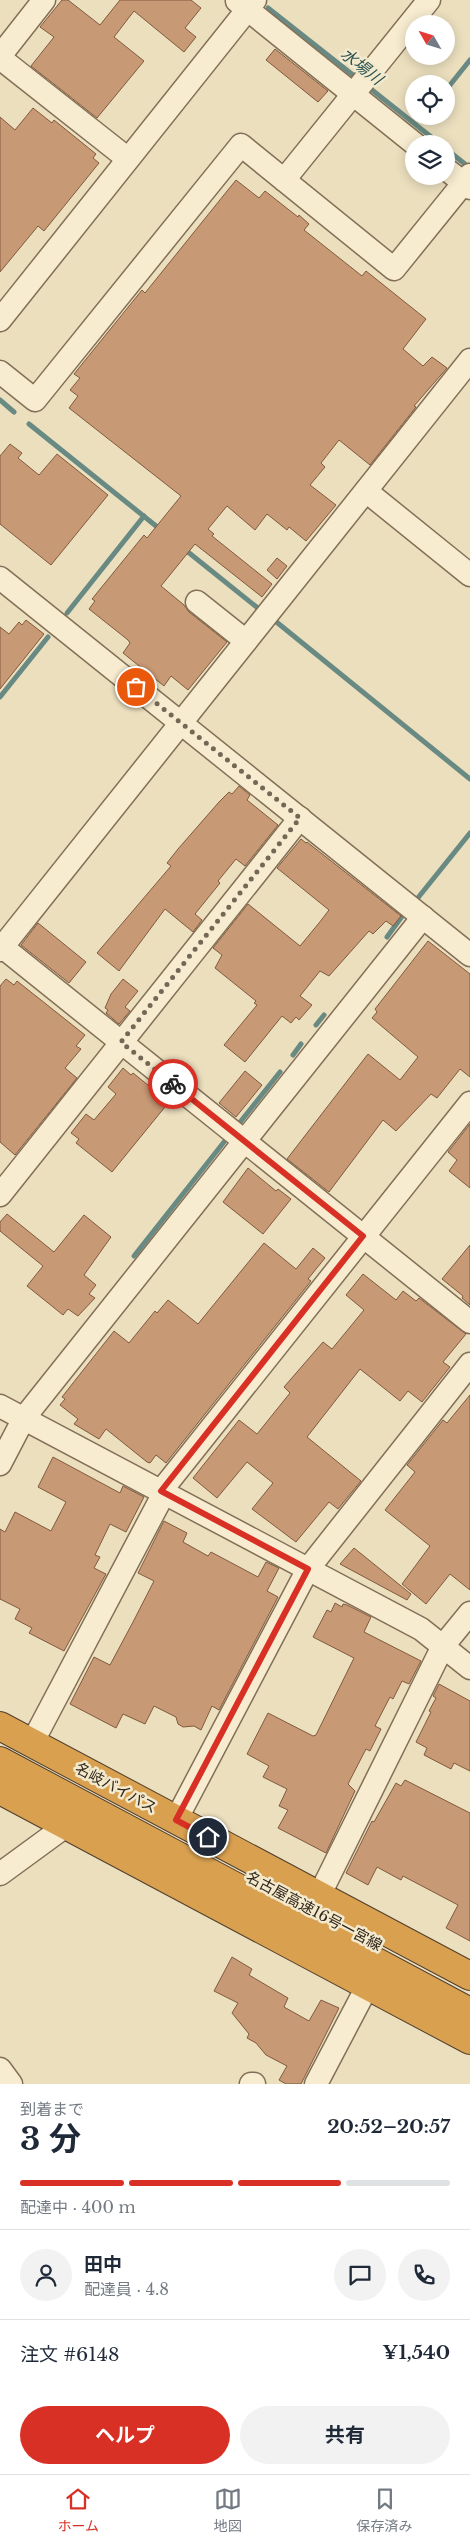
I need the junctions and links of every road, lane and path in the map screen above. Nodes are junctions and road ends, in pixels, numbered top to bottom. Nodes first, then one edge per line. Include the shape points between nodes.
1 (44, 0) edge
2 (429, 0) edge
3 (246, 3) edge
4 (0, 57) edge
5 (359, 87) junction
6 (406, 135) edge
7 (128, 159) junction
8 (455, 174) edge
9 (284, 180) junction
10 (468, 180) edge
11 (0, 320) edge
12 (468, 366) edge
13 (0, 372) edge
14 (366, 491) junction
15 (470, 575) edge
16 (0, 578) edge
17 (197, 602) dead end
18 (246, 642) junction
19 (181, 723) junction
20 (300, 818) junction
21 (423, 917) junction
22 (1, 948) edge
23 (470, 955) edge
24 (121, 1042) junction
25 (470, 1102) edge
26 (244, 1141) junction
27 (0, 1195) edge
28 (363, 1236) junction
29 (470, 1322) edge
30 (470, 1364) edge
31 (0, 1406) edge
32 (24, 1418) junction
33 (0, 1464) edge
34 (163, 1492) junction
35 (308, 1569) junction
36 (470, 1614) edge
37 (443, 1646) junction
38 (470, 1668) edge
39 (0, 1726) edge
40 (32, 1743) junction
41 (2, 1769) edge
42 (176, 1820) junction
43 (67, 1825) junction
44 (0, 1874) edge
45 (319, 1896) junction
46 (470, 1976) edge
47 (368, 1985) junction
48 (470, 1994) edge
49 (470, 2012) edge
50 (470, 2035) edge
51 (470, 2040) edge
52 (0, 2069) edge
53 (11, 2084) edge
54 (316, 2084) edge

1 - 4 street
2 - 5 street
3 - 5 street
3 - 7 street
4 - 7 street
5 - 6 street
5 - 9 street
7 - 11 street
8 - 10 street
9 - 10 street via 394,269
9 - 13 street via 241,145 35,400
12 - 14 street
14 - 15 street
14 - 18 street
16 - 19 street
17 - 18 street
18 - 19 street
19 - 20 street
19 - 22 street
20 - 21 street
20 - 24 street
21 - 23 street
21 - 26 street
22 - 24 street
24 - 26 street
24 - 27 street
25 - 28 street
26 - 28 street
26 - 32 street
28 - 29 street
28 - 34 street
30 - 35 street
31 - 32 street
32 - 33 street
32 - 34 street
34 - 35 street
34 - 40 street
35 - 37 street via 421,1629
35 - 42 street
36 - 37 street
37 - 38 street
37 - 45 street
39 - 40 highway, 名岐バイパス
40 - 42 highway, 名岐バイパス
41 - 43 highway
41 - 48 highway, 名古屋高速16号一宮線
41 - 49 highway
41 - 50 highway
42 - 45 highway, 名岐バイパス
43 - 44 street
43 - 47 highway
45 - 46 highway, 名岐バイパス
47 - 51 highway
47 - 54 street
52 - 53 street

